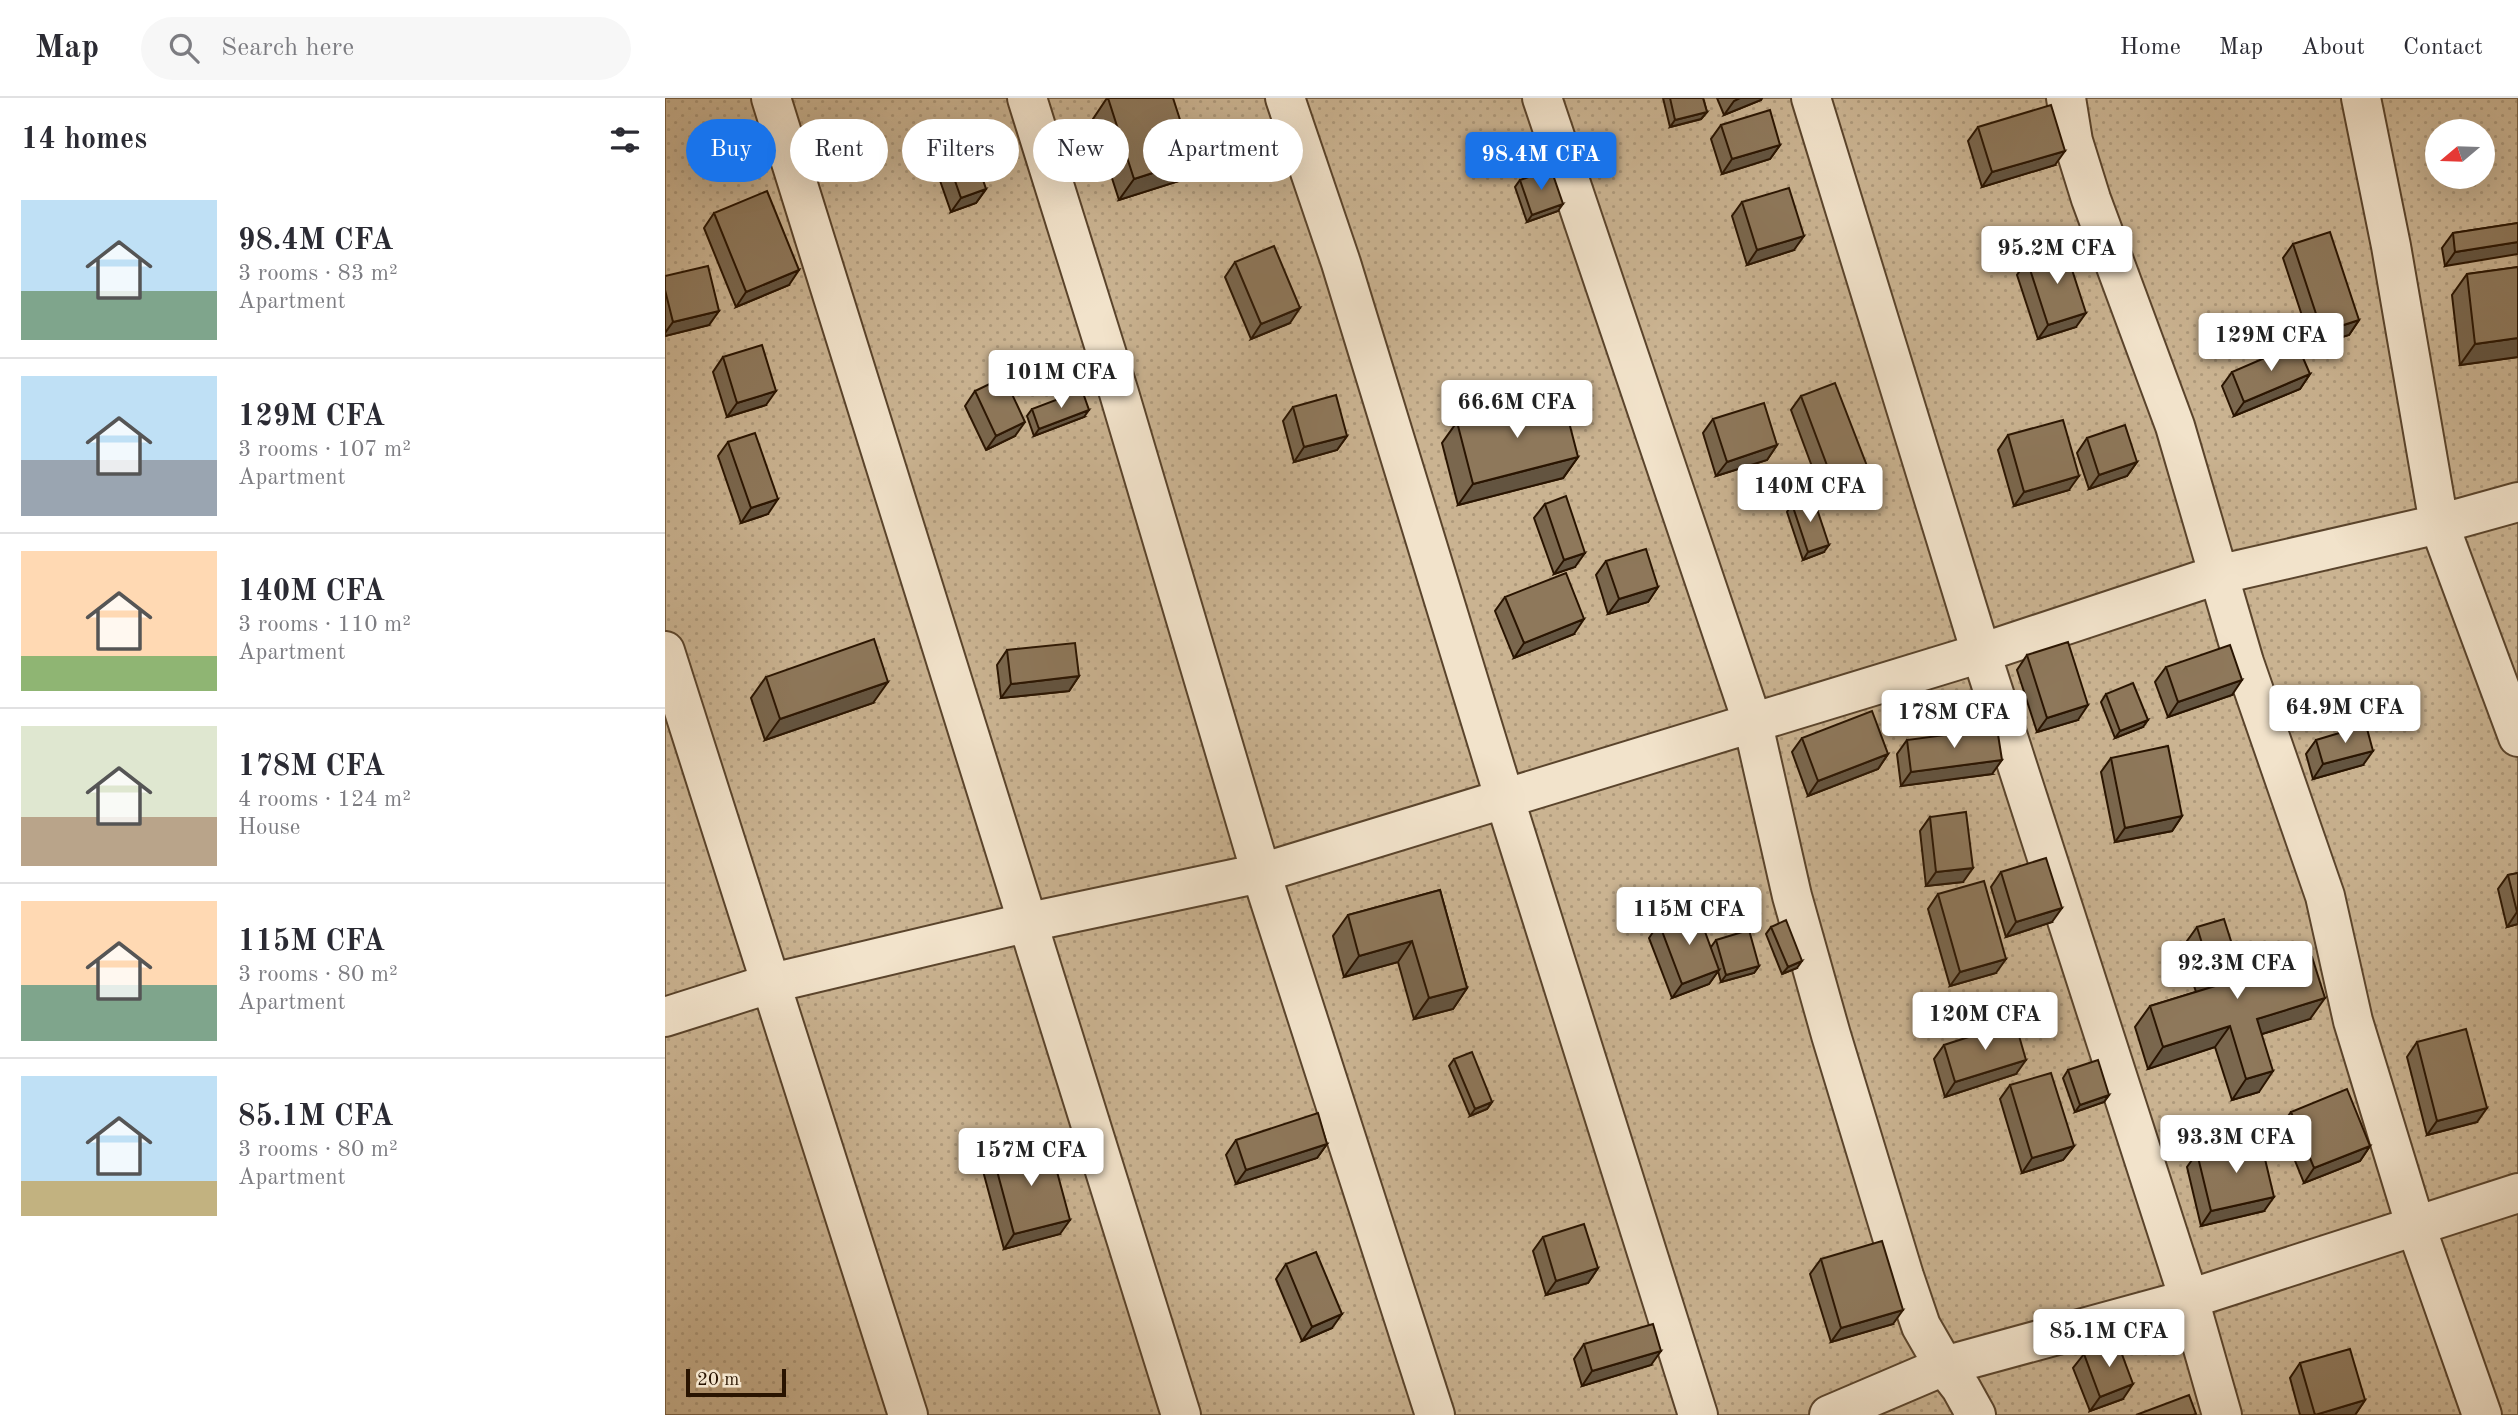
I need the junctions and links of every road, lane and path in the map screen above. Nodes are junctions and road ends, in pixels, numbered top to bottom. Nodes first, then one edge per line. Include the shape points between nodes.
1 (771, 98) edge
2 (1027, 98) edge
3 (1285, 98) edge
4 (1542, 98) edge
5 (1811, 98) edge
6 (2066, 98) edge
7 (2361, 98) edge
8 (2518, 502) edge
9 (2439, 524) junction
10 (2217, 575) junction
11 (665, 651) edge
12 (1981, 653) junction
13 (1752, 724) junction
14 (2518, 737) edge
15 (1505, 800) junction
16 (1261, 873) junction
17 (1029, 922) junction
18 (772, 983) junction
19 (665, 1017) edge
20 (2518, 1193) edge
21 (2415, 1224) junction
22 (2189, 1299) junction
23 (1944, 1366) junction
24 (908, 1415) edge
25 (1181, 1415) edge
26 (1435, 1415) edge
27 (1699, 1415) edge
28 (1829, 1415) edge
29 (1976, 1415) edge
30 (2222, 1415) edge
31 (2482, 1415) edge

1 - 17 street
2 - 16 street
3 - 15 street via 1341,263
4 - 13 street
5 - 12 street
6 - 10 street via 2073,141 2091,199 2175,426
7 - 9 street
8 - 9 street
9 - 10 street
9 - 14 street
10 - 12 street
10 - 21 street via 2325,896 2353,1021
11 - 18 street
12 - 13 street
12 - 22 street
13 - 15 street
13 - 23 street via 1792,896 1831,1035 1921,1326
15 - 16 street
15 - 27 street
16 - 17 street
16 - 26 street
17 - 18 street
17 - 25 street
18 - 19 street
18 - 24 street
20 - 21 street
21 - 22 street
21 - 31 street
22 - 23 street
22 - 30 street
23 - 28 street
23 - 29 street

